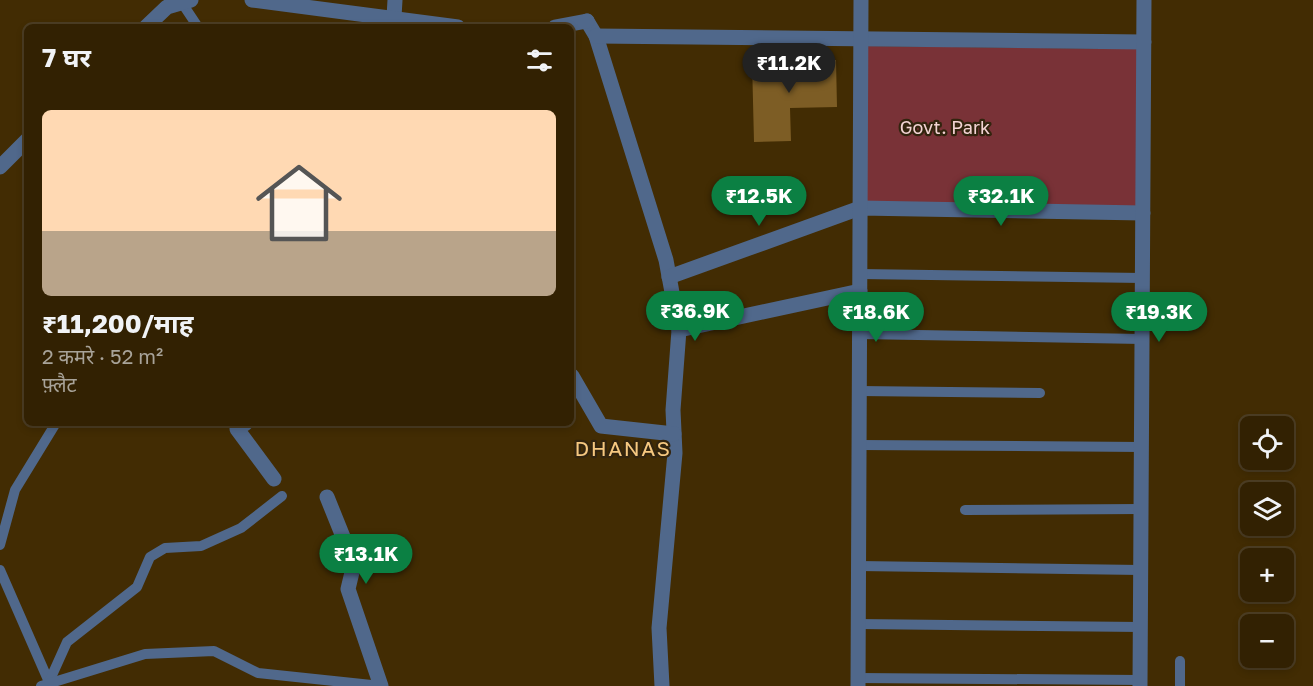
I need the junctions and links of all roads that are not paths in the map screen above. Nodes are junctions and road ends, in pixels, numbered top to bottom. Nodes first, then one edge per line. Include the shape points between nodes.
1 (252, 0) edge
2 (395, 0) edge
3 (861, 0) edge
4 (1144, 0) edge
5 (185, 1) edge
6 (394, 17) junction
7 (149, 24) edge
8 (196, 24) edge
9 (439, 24) edge
10 (571, 24) edge
11 (596, 36) junction
12 (861, 39) junction
13 (1144, 42) junction
14 (24, 145) edge
15 (0, 167) edge
16 (860, 208) junction
17 (1143, 213) junction
18 (860, 274) junction
19 (669, 277) junction
20 (1143, 278) junction
21 (860, 291) junction
22 (679, 330) junction
23 (860, 334) junction
24 (1142, 339) junction
25 (574, 379) edge
26 (860, 391) junction
27 (1040, 393) dead end
28 (54, 426) edge
29 (242, 426) edge
30 (674, 434) junction
31 (859, 445) junction
32 (1142, 447) junction
33 (274, 479) dead end
34 (282, 496) dead end
35 (327, 497) dead end
36 (1141, 509) junction
37 (965, 510) dead end
38 (0, 545) edge
39 (859, 566) junction
40 (0, 570) edge
41 (1141, 570) junction
42 (858, 624) junction
43 (1141, 627) junction
44 (1180, 661) dead end
45 (858, 682) edge
46 (1050, 683) edge
47 (1140, 683) edge
48 (45, 684) edge
49 (381, 686) edge
50 (662, 686) edge
51 (1180, 686) edge

1 - 6 street
2 - 6 street
3 - 12 street
4 - 13 street
5 - 7 street via 166,7
5 - 8 lane
6 - 9 street
10 - 11 street via 587,21
11 - 12 street
11 - 19 street
12 - 13 street
12 - 16 street
13 - 17 street
14 - 15 street
16 - 17 street
16 - 18 street
16 - 19 street
17 - 20 street
18 - 20 lane
18 - 21 street
19 - 22 street
20 - 24 street
21 - 22 street
21 - 23 street
22 - 30 street
23 - 24 lane
23 - 26 street
24 - 32 street
25 - 30 street via 601,426
26 - 27 lane
26 - 31 street
28 - 38 lane via 15,490
29 - 33 street via 237,429
30 - 50 street via 659,628
31 - 32 lane
31 - 39 street
32 - 36 street
34 - 48 lane via 241,528 201,546 165,548 150,557 137,587 68,642
35 - 49 street via 354,564 348,589
36 - 37 lane
36 - 41 street
39 - 41 lane
39 - 42 street
40 - 48 lane
41 - 43 street
42 - 43 lane
42 - 45 street
43 - 47 street
44 - 51 lane
45 - 46 lane
46 - 47 lane
48 - 49 lane via 145,654 214,651 258,673

